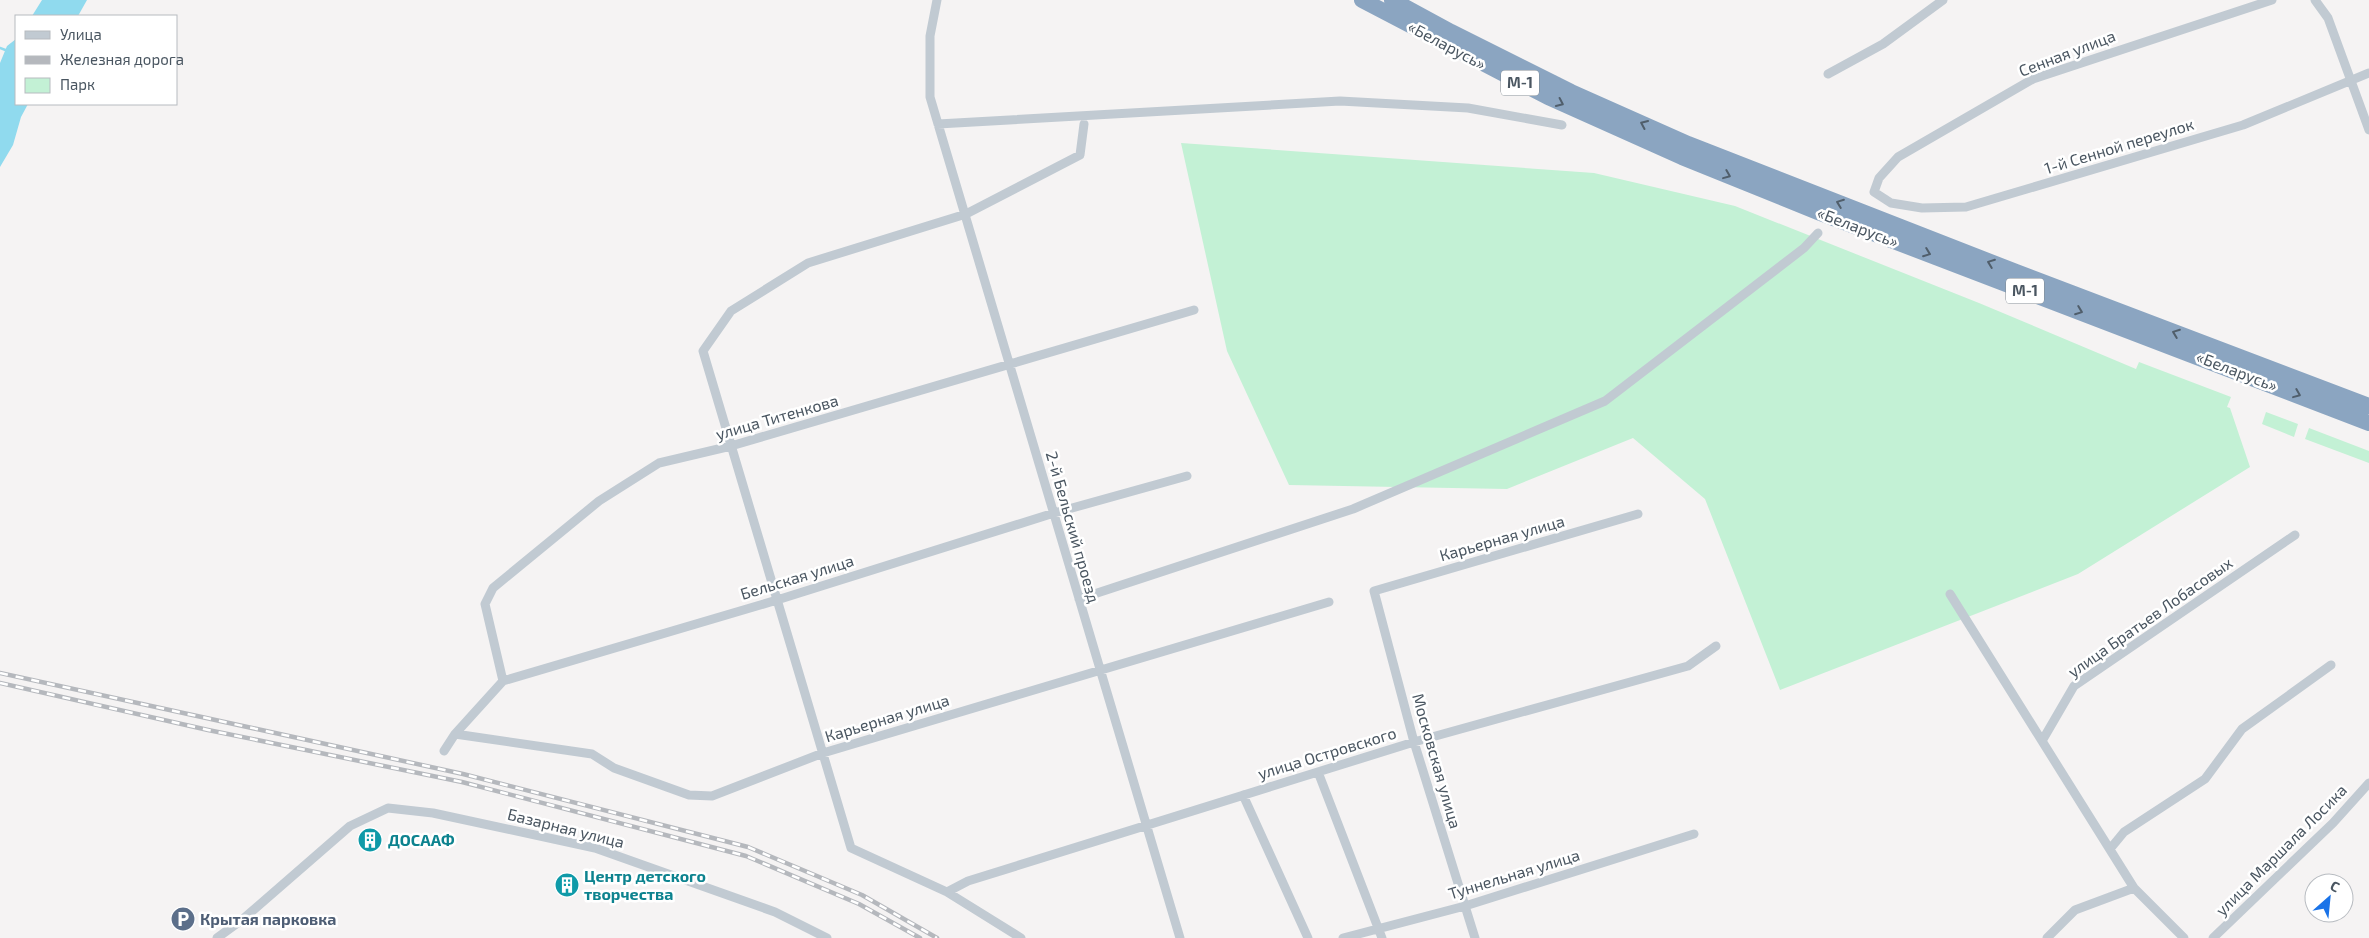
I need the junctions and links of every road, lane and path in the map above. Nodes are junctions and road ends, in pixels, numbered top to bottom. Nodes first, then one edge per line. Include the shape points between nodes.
1 (937, 0) edge
2 (1362, 0) edge
3 (1392, 0) edge
4 (1943, 0) edge
5 (2272, 0) edge
6 (2315, 0) edge
7 (2369, 73) edge
8 (1828, 74) dead end
9 (2353, 82) junction
10 (938, 124) junction
11 (1084, 124) dead end
12 (1562, 125) dead end
13 (2369, 130) edge
14 (1874, 192) joint
15 (966, 214) junction
16 (1818, 233) dead end
17 (1194, 310) dead end
18 (1010, 365) junction
19 (2369, 406) edge
20 (2369, 423) edge
21 (731, 446) junction
22 (1187, 476) dead end
23 (1054, 513) junction
24 (1638, 514) dead end
25 (2295, 535) dead end
26 (1374, 591) joint
27 (1950, 594) dead end
28 (1079, 599) junction
29 (777, 600) junction
30 (1329, 602) dead end
31 (1716, 646) dead end
32 (2331, 665) dead end
33 (1100, 669) junction
34 (503, 681) junction
35 (455, 734) junction
36 (2042, 741) junction
37 (1414, 742) junction
38 (444, 751) dead end
39 (823, 753) junction
40 (1318, 772) junction
41 (2369, 783) edge
42 (1243, 796) junction
43 (1146, 826) junction
44 (1694, 834) dead end
45 (2110, 849) junction
46 (2134, 888) junction
47 (947, 892) junction
48 (1465, 906) junction
49 (1379, 928) junction
50 (217, 938) edge
51 (827, 938) edge
52 (1021, 938) edge
53 (1180, 938) edge
54 (1308, 938) edge
55 (1343, 938) edge
56 (1382, 938) edge
57 (1475, 938) edge
58 (2047, 938) edge
59 (2184, 938) edge
60 (2212, 938) edge

1 - 10 street, 2-й Бельский проезд via 928,67 930,97
2 -> 20 highway, «Беларусь» / М-1 via 1548,97 1682,157
19 -> 3 highway, «Беларусь» / М-1 via 1688,144 1571,92
4 - 8 street via 1883,44
5 - 14 street, Сенная улица via 2033,78 1898,157 1878,178
6 - 9 street via 2328,18
7 - 9 street, 1-й Сенной переулок
9 - 13 street
9 - 14 street, 1-й Сенной переулок via 2243,125 1966,207 1922,208 1892,204
10 - 12 street via 1340,101 1468,108
10 - 15 street, 2-й Бельский проезд
11 - 15 street via 1080,155
15 - 18 street, 2-й Бельский проезд
15 - 21 street via 808,263 731,311 703,351
16 - 28 street via 1804,248 1605,401 1353,509
17 - 18 street, улица Титенкова
18 - 21 street, улица Титенкова
18 - 23 street, 2-й Бельский проезд
21 - 29 street
21 - 34 street, улица Титенкова via 659,464 599,501 493,588 485,604
22 - 23 street, Бельская улица
23 - 28 street, 2-й Бельский проезд
23 - 29 street, Бельская улица
24 - 26 street, Карьерная улица
25 - 36 street, улица Братьев Лобасовых via 2074,686
26 - 37 street, Московская улица
27 - 36 street
28 - 33 street, 2-й Бельский проезд
29 - 34 street, Бельская улица
29 - 39 street
30 - 33 street, Карьерная улица
31 - 37 street, улица Островского via 1688,666
32 - 45 street via 2242,729 2206,778 2124,832
33 - 39 street, Карьерная улица
33 - 43 street, 2-й Бельский проезд
34 - 35 street
35 - 38 street
35 - 39 street, Карьерная улица via 592,754 614,768 689,795 712,796
36 - 45 street
37 - 40 street, улица Островского
37 - 48 street, Московская улица
39 - 47 street via 851,848
40 - 42 street, улица Островского
40 - 49 street
41 - 60 street, улица Маршала Лосика via 2333,823
42 - 43 street, улица Островского
42 - 54 street
43 - 47 street, улица Островского via 968,881
43 - 53 street, 2-й Бельский проезд
44 - 48 street, Туннельная улица
45 - 46 street
46 - 58 street via 2076,910
46 - 59 street
47 - 52 street
48 - 49 street, Туннельная улица
48 - 57 street, Московская улица
49 - 55 street, Туннельная улица
49 - 56 street
50 - 51 street, Базарная улица via 350,826 388,808 433,812 595,848 775,912

